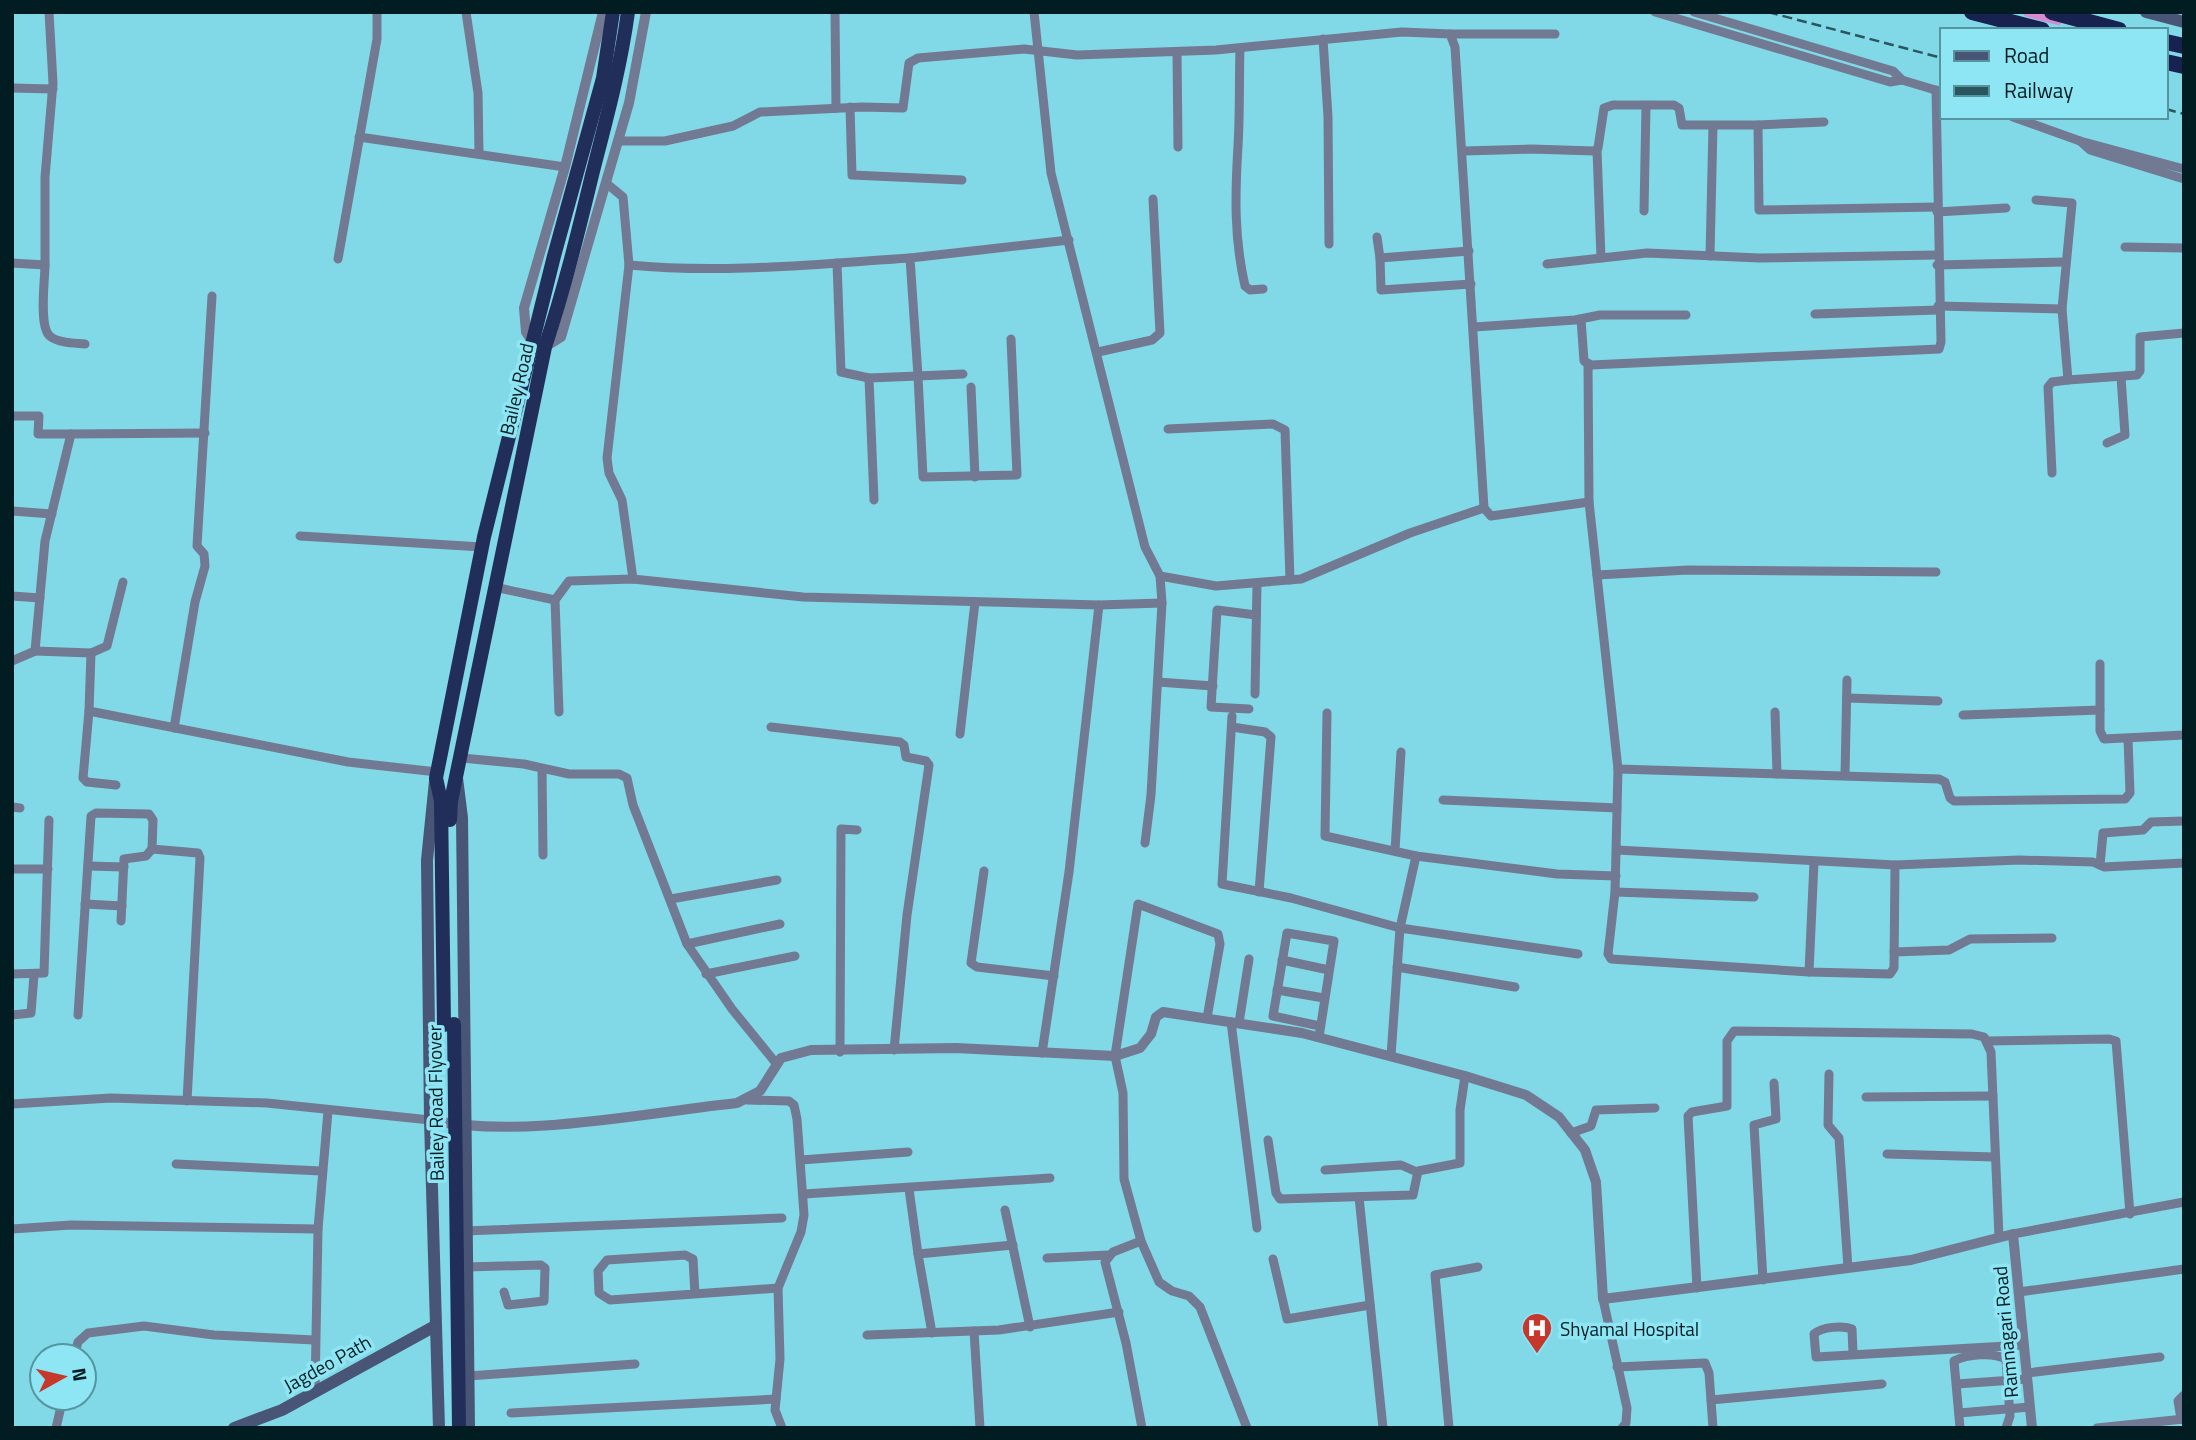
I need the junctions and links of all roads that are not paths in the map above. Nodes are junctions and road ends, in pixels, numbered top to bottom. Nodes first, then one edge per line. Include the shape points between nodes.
1 (49, 12) edge
2 (377, 12) edge
3 (467, 12) edge
4 (603, 12) edge
5 (612, 12) edge
6 (628, 12) edge
7 (646, 12) edge
8 (835, 12) edge
9 (1034, 12) edge
10 (1655, 12) edge
11 (1695, 12) edge
12 (1972, 12) edge
13 (2052, 12) edge
14 (2146, 12) edge
15 (2184, 22) edge
16 (2034, 28) edge
17 (2112, 28) edge
18 (1450, 34) junction
19 (1555, 34) dead end
20 (1322, 39) junction
21 (1240, 48) junction
22 (1037, 51) junction
23 (1177, 52) junction
24 (1902, 80) junction
25 (12, 88) edge
26 (52, 89) junction
27 (1939, 91) edge
28 (1646, 106) junction
29 (850, 107) junction
30 (836, 108) junction
31 (2019, 119) edge
32 (1824, 122) dead end
33 (1758, 125) junction
34 (1713, 126) junction
35 (359, 137) junction
36 (619, 141) junction
37 (2080, 141) junction
38 (1178, 147) dead end
39 (1597, 150) junction
40 (1464, 151) junction
41 (480, 154) junction
42 (565, 167) junction
43 (2184, 169) edge
44 (2184, 179) edge
45 (962, 180) dead end
46 (606, 183) junction
47 (1153, 199) dead end
48 (2036, 200) dead end
49 (2006, 208) dead end
50 (1937, 209) junction
51 (1644, 211) dead end
52 (1377, 237) dead end
53 (1069, 240) junction
54 (1329, 244) dead end
55 (2125, 247) dead end
56 (2184, 248) edge
57 (1469, 251) junction
58 (1710, 256) junction
59 (910, 257) junction
60 (338, 258) dead end
61 (1380, 258) junction
62 (1601, 258) junction
63 (1937, 260) junction
64 (837, 262) junction
65 (2065, 262) junction
66 (12, 263) edge
67 (1547, 264) dead end
68 (45, 265) junction
69 (629, 265) junction
70 (1471, 284) junction
71 (1262, 289) dead end
72 (212, 296) dead end
73 (1938, 308) junction
74 (2062, 309) junction
75 (1815, 314) dead end
76 (1686, 315) dead end
77 (1581, 319) junction
78 (1474, 327) junction
79 (2184, 333) edge
80 (1011, 339) dead end
81 (85, 344) dead end
82 (539, 345) junction
83 (1098, 352) junction
84 (1588, 364) junction
85 (963, 374) dead end
86 (918, 376) junction
87 (2121, 377) junction
88 (869, 378) junction
89 (2068, 380) junction
90 (971, 387) dead end
91 (12, 416) edge
92 (1168, 429) dead end
93 (205, 433) junction
94 (71, 434) junction
95 (2108, 443) dead end
96 (2052, 473) dead end
97 (975, 477) junction
98 (874, 500) dead end
99 (1589, 502) junction
100 (1484, 508) junction
101 (12, 511) edge
102 (52, 514) junction
103 (300, 536) dead end
104 (482, 547) junction
105 (1936, 572) dead end
106 (1597, 575) junction
107 (1160, 576) junction
108 (633, 579) junction
109 (1290, 580) junction
110 (123, 582) dead end
111 (1257, 583) junction
112 (494, 587) junction
113 (12, 596) edge
114 (40, 598) junction
115 (555, 600) junction
116 (975, 603) junction
117 (1162, 603) junction
118 (1099, 605) junction
119 (1256, 615) junction
120 (35, 651) junction
121 (91, 653) junction
122 (12, 661) edge
123 (2100, 664) dead end
124 (1847, 680) dead end
125 (1158, 682) junction
126 (1213, 686) junction
127 (1255, 694) dead end
128 (1847, 698) junction
129 (1938, 701) dead end
130 (1249, 709) dead end
131 (2100, 710) junction
132 (89, 711) junction
133 (559, 712) dead end
134 (1775, 712) dead end
135 (1326, 713) dead end
136 (1963, 715) dead end
137 (1232, 716) dead end
138 (771, 727) dead end
139 (1232, 727) junction
140 (174, 728) junction
141 (961, 734) dead end
142 (2184, 735) edge
143 (2128, 739) junction
144 (1401, 752) dead end
145 (462, 758) junction
146 (542, 769) junction
147 (1618, 769) junction
148 (1777, 774) junction
149 (437, 775) junction
150 (1845, 775) junction
151 (457, 778) junction
152 (116, 785) dead end
153 (1443, 800) dead end
154 (1617, 808) junction
155 (49, 820) dead end
156 (2184, 821) edge
157 (857, 830) dead end
158 (1145, 843) dead end
159 (152, 849) junction
160 (1395, 850) junction
161 (1617, 850) junction
162 (543, 855) dead end
163 (1416, 856) junction
164 (1814, 862) junction
165 (2184, 863) edge
166 (1895, 865) junction
167 (2100, 865) junction
168 (88, 866) junction
169 (124, 867) junction
170 (12, 869) edge
171 (48, 869) junction
172 (984, 871) dead end
173 (1616, 876) junction
174 (777, 880) dead end
175 (1259, 892) junction
176 (1615, 892) junction
177 (1754, 897) dead end
178 (671, 899) junction
179 (85, 904) junction
180 (122, 905) junction
181 (121, 921) dead end
182 (780, 924) dead end
183 (1400, 928) junction
184 (2052, 939) dead end
185 (687, 944) junction
186 (1894, 952) junction
187 (1577, 954) dead end
188 (795, 956) dead end
189 (1249, 959) dead end
190 (1282, 960) junction
191 (1397, 967) junction
192 (1329, 970) junction
193 (1809, 972) junction
194 (12, 974) edge
195 (706, 974) junction
196 (34, 975) junction
197 (1054, 976) junction
198 (1515, 987) dead end
199 (1277, 990) junction
200 (1324, 998) junction
201 (12, 1015) edge
202 (78, 1016) dead end
203 (1207, 1018) junction
204 (1235, 1022) junction
205 (449, 1025) junction
206 (1319, 1031) junction
207 (1988, 1041) junction
208 (894, 1050) junction
209 (840, 1052) junction
210 (1042, 1053) junction
211 (1115, 1056) junction
212 (1391, 1056) junction
213 (775, 1062) junction
214 (1829, 1074) dead end
215 (1465, 1076) junction
216 (1774, 1083) dead end
217 (1993, 1096) junction
218 (1866, 1097) dead end
219 (747, 1100) junction
220 (187, 1101) junction
221 (12, 1104) edge
222 (1655, 1108) dead end
223 (328, 1111) junction
224 (430, 1120) junction
225 (463, 1127) junction
226 (1572, 1133) junction
227 (1268, 1140) dead end
228 (908, 1152) dead end
229 (1887, 1154) dead end
230 (1996, 1157) junction
231 (801, 1160) junction
232 (176, 1164) dead end
233 (1325, 1170) dead end
234 (321, 1171) junction
235 (1416, 1172) junction
236 (1050, 1178) dead end
237 (909, 1189) junction
238 (804, 1194) junction
239 (1359, 1197) junction
240 (2184, 1202) edge
241 (1005, 1210) dead end
242 (2130, 1214) junction
243 (782, 1218) dead end
244 (1257, 1228) dead end
245 (12, 1229) edge
246 (318, 1229) junction
247 (465, 1231) junction
248 (2013, 1234) junction
249 (1999, 1237) junction
250 (1141, 1241) junction
251 (1013, 1245) junction
252 (918, 1254) junction
253 (1109, 1255) junction
254 (1047, 1258) dead end
255 (1273, 1259) dead end
256 (466, 1267) junction
257 (1478, 1267) dead end
258 (1848, 1268) junction
259 (2184, 1269) edge
260 (1763, 1280) junction
261 (434, 1282) junction
262 (466, 1282) junction
263 (778, 1288) junction
264 (1697, 1288) junction
265 (505, 1292) dead end
266 (2019, 1292) junction
267 (695, 1294) junction
268 (1603, 1299) junction
269 (1370, 1305) junction
270 (1119, 1312) junction
271 (435, 1326) junction
272 (1030, 1327) junction
273 (974, 1331) junction
274 (932, 1333) junction
275 (867, 1335) dead end
276 (314, 1340) junction
277 (79, 1342) edge
278 (2024, 1345) junction
279 (467, 1347) junction
280 (436, 1348) junction
281 (1853, 1353) junction
282 (2160, 1357) dead end
283 (635, 1364) dead end
284 (1617, 1367) junction
285 (468, 1376) junction
286 (2027, 1376) junction
287 (2007, 1381) junction
288 (1882, 1384) dead end
289 (1957, 1384) junction
290 (315, 1391) junction
291 (2184, 1395) edge
292 (776, 1399) junction
293 (1711, 1400) junction
294 (2030, 1407) junction
295 (2010, 1409) junction
296 (511, 1413) dead end
297 (1959, 1413) junction
298 (2183, 1419) edge
299 (266, 1423) edge
300 (234, 1428) edge
301 (439, 1428) edge
302 (450, 1428) edge
303 (459, 1428) edge
304 (469, 1428) edge
305 (782, 1428) edge
306 (980, 1428) edge
307 (1142, 1428) edge
308 (1247, 1428) edge
309 (1382, 1428) edge
310 (1449, 1428) edge
311 (1622, 1428) edge
312 (1713, 1428) edge
313 (1960, 1428) edge
314 (2006, 1428) edge
315 (2032, 1428) edge
316 (2097, 1428) edge

1 - 26 street
2 - 35 street via 377,39
3 - 41 street via 478,93
4 - 42 street
5 - 82 highway via 603,78
6 - 82 highway, Bailey Road via 619,76 563,293
7 - 36 street
8 - 30 street
9 - 22 street
10 - 24 street via 1890,82
11 - 24 street via 1893,71
12 - 16 highway
13 - 17 highway
14 - 15 main road
18 - 19 street
18 - 20 street via 1402,32
18 - 40 street
20 - 21 street
20 - 54 street
21 - 23 street
21 - 71 street via 1234,180 1238,256 1245,286
22 - 23 street via 1077,55
22 - 29 street via 918,58 909,63 903,108
22 - 53 street via 1051,173
23 - 38 street
24 - 27 street
25 - 26 street
26 - 68 street
27 - 50 street
28 - 34 street via 1677,105 1680,124
28 - 39 street via 1604,108
28 - 51 street
29 - 30 street
29 - 45 street via 852,175
30 - 36 street via 760,112 733,126 665,141
31 - 37 street
32 - 33 street
33 - 34 street
33 - 50 street via 1759,210
34 - 58 street
35 - 41 street
35 - 60 street
36 - 46 street
37 - 43 street
37 - 44 street via 2090,150
39 - 40 street
39 - 62 street
40 - 57 street
41 - 42 street
42 - 82 street via 524,308 526,332
46 - 69 street via 623,197
46 - 82 street via 561,337
47 - 83 street via 1160,333 1152,340
48 - 65 street via 2072,203
49 - 50 street
50 - 63 street
52 - 61 street
53 - 59 street
53 - 83 street
55 - 56 street
57 - 61 street
57 - 70 street
58 - 62 street via 1647,253
58 - 63 street
59 - 64 street
59 - 86 street
61 - 70 street via 1381,290
62 - 67 street
63 - 65 street
63 - 73 street
64 - 69 street via 745,269
64 - 88 street via 841,372
65 - 74 street
66 - 68 street
68 - 81 street via 43,321 47,335
69 - 108 street via 607,458 612,484 622,500
70 - 78 street
72 - 93 street
73 - 74 street
73 - 75 street
73 - 84 street via 1940,346 1933,351
74 - 89 street
76 - 77 street
77 - 78 street
77 - 84 street
78 - 100 street
79 - 87 street via 2142,335 2138,373
80 - 97 street via 1018,471 1013,476
82 - 104 highway, Bailey Road Flyover
82 - 112 highway, Bailey Road
83 - 107 street via 1145,547
84 - 99 street
85 - 86 street
86 - 88 street
86 - 97 street via 923,477
87 - 89 street
87 - 95 street via 2124,435
88 - 98 street
89 - 96 street via 2048,387
90 - 97 street
91 - 94 street via 39,416 38,434
92 - 109 street via 1273,424 1285,430
93 - 94 street
93 - 140 street via 197,546 204,554 205,566
94 - 102 street
99 - 100 street via 1491,516
99 - 106 street
100 - 109 street
101 - 102 street
102 - 114 street
103 - 104 street
104 - 149 highway, Bailey Road Flyover
105 - 106 street via 1688,570
106 - 147 street
107 - 111 street via 1216,586
107 - 117 street
108 - 115 street via 569,580
108 - 116 street via 803,597
109 - 111 street
110 - 121 street via 107,646
111 - 119 street
112 - 115 street
112 - 145 highway, Bailey Road
113 - 114 street
114 - 120 street
115 - 133 street
116 - 118 street
116 - 141 street
117 - 118 street
117 - 125 street
118 - 197 street
119 - 126 street via 1217,610
119 - 127 street
120 - 121 street
120 - 122 street
121 - 132 street
123 - 131 street
124 - 128 street
125 - 126 street
125 - 158 street
126 - 130 street via 1211,707
128 - 129 street
128 - 150 street
131 - 136 street
131 - 143 street via 2102,737
132 - 140 street
132 - 152 street via 83,778
134 - 148 street
135 - 160 street via 1325,836
137 - 139 street
138 - 208 street via 900,742 906,757 929,765 907,915
139 - 175 street via 1222,884
139 - 175 street via 1271,737
140 - 149 street
142 - 143 street
143 - 150 street via 2130,793 2125,799 1954,801 1942,779
144 - 160 street
145 - 146 street
145 - 151 highway, Bailey Road
146 - 162 street
146 - 178 street via 627,778
147 - 148 street
147 - 154 street
148 - 150 street
149 - 205 highway, Bailey Road Flyover
149 - 224 main road via 426,860
151 - 205 highway, Bailey Road Flyover via 451,801
151 - 225 main road via 462,818
153 - 154 street
154 - 161 street
155 - 171 street
156 - 167 street via 2151,822 2143,831 2103,833
157 - 209 street via 841,829
159 - 168 street via 150,814 96,813 91,816
159 - 169 street via 146,856 127,856
159 - 220 street via 191,850 200,858
160 - 163 street
161 - 164 street
161 - 173 street
163 - 173 street via 1557,874
163 - 183 street
164 - 166 street
164 - 193 street
165 - 167 street
166 - 167 street via 2019,860
166 - 186 street
168 - 169 street
168 - 179 street
169 - 180 street
170 - 171 street
171 - 196 street via 44,973
172 - 197 street via 971,963
173 - 176 street
174 - 178 street
175 - 183 street
176 - 177 street
176 - 193 street via 1611,959
178 - 185 street
179 - 180 street
179 - 202 street
180 - 181 street
182 - 185 street
183 - 187 street
183 - 191 street
184 - 186 street via 1967,939 1949,950
185 - 195 street
186 - 193 street via 1890,974
188 - 195 street
189 - 204 street
190 - 192 street
190 - 192 street via 1287,933 1334,941
190 - 199 street
191 - 198 street
191 - 212 street
192 - 200 street
194 - 196 street
195 - 213 street
196 - 201 street via 31,1013
197 - 210 street
199 - 200 street
199 - 206 street via 1273,1016
200 - 206 street
203 - 204 street
203 - 211 street via 1163,1012 1140,1048
203 - 211 street via 1218,934 1138,904
204 - 206 street
204 - 244 street
205 - 302 highway, Bailey Road Flyover
205 - 303 highway, Bailey Road Flyover, bridge
206 - 212 street
207 - 217 street
207 - 242 street via 2116,1041
207 - 264 street via 1972,1034 1730,1033 1727,1106 1688,1116
208 - 209 street
208 - 210 street
209 - 213 street via 811,1050
210 - 211 street
211 - 250 street via 1123,1093 1124,1179
212 - 215 street
213 - 219 street via 760,1091
214 - 258 street via 1827,1122 1839,1138
215 - 226 street via 1526,1096 1559,1117
215 - 235 street via 1460,1163
216 - 260 street via 1776,1119 1754,1125
217 - 218 street
217 - 230 street
219 - 225 street via 554,1123
219 - 231 street via 794,1105
220 - 221 street via 111,1098
220 - 223 street via 267,1103
222 - 226 street via 1599,1110 1594,1112 1590,1128
223 - 224 street
223 - 234 street
224 - 225 street
224 - 261 main road
225 - 247 main road
226 - 268 street via 1585,1150 1596,1182
227 - 239 street via 1279,1198
228 - 231 street
229 - 230 street
230 - 249 street
231 - 238 street
232 - 234 street
233 - 235 street via 1401,1165
234 - 246 street
235 - 239 street via 1413,1195
236 - 237 street
237 - 238 street
237 - 252 street
238 - 263 street via 801,1232
239 - 269 street
240 - 242 street
241 - 251 street
242 - 248 street
243 - 247 street
245 - 246 street via 71,1225
246 - 276 street
247 - 256 main road
248 - 249 street
248 - 266 street, Ramnagari Road
249 - 258 street via 1911,1260
250 - 253 street
250 - 308 street via 1164,1287 1189,1296 1200,1307
251 - 252 street
251 - 272 street
252 - 274 street
253 - 254 street
253 - 270 street via 1106,1268
255 - 269 street via 1287,1319
256 - 262 main road
256 - 265 street via 545,1268 544,1301 508,1305
257 - 310 street via 1435,1275
258 - 260 street
259 - 266 street
260 - 264 street
261 - 262 main road
261 - 271 main road
262 - 279 main road
263 - 267 street
263 - 292 street
264 - 268 street
266 - 278 street, Ramnagari Road
267 - 267 street via 610,1300 599,1293 598,1271 607,1260 685,1255 693,1259
268 - 284 street
269 - 309 street
270 - 272 street
270 - 307 street
271 - 280 main road
271 - 290 main road, Jagdeo Path
272 - 273 street
273 - 274 street
273 - 306 street
274 - 275 street
276 - 277 street via 206,1335 155,1326 88,1333
276 - 290 street
278 - 281 street
278 - 286 street, Ramnagari Road
279 - 280 main road
279 - 285 main road
280 - 301 main road
281 - 281 street via 1852,1329 1848,1327 1814,1334 1816,1357
282 - 286 street
283 - 285 street
284 - 293 street via 1705,1363
284 - 311 street via 1627,1408
285 - 304 main road
286 - 287 street
286 - 294 street, Ramnagari Road
287 - 289 street
287 - 289 street via 2006,1359 1995,1355 1961,1357 1954,1361
287 - 295 street
288 - 293 street
289 - 297 street
290 - 299 main road, Jagdeo Path
291 - 298 street via 2178,1401
292 - 296 street
292 - 305 street via 775,1416
293 - 312 street
294 - 295 street
294 - 315 street, Ramnagari Road
295 - 297 street
295 - 314 street
297 - 313 street
298 - 316 street
299 - 300 main road, Jagdeo Path

